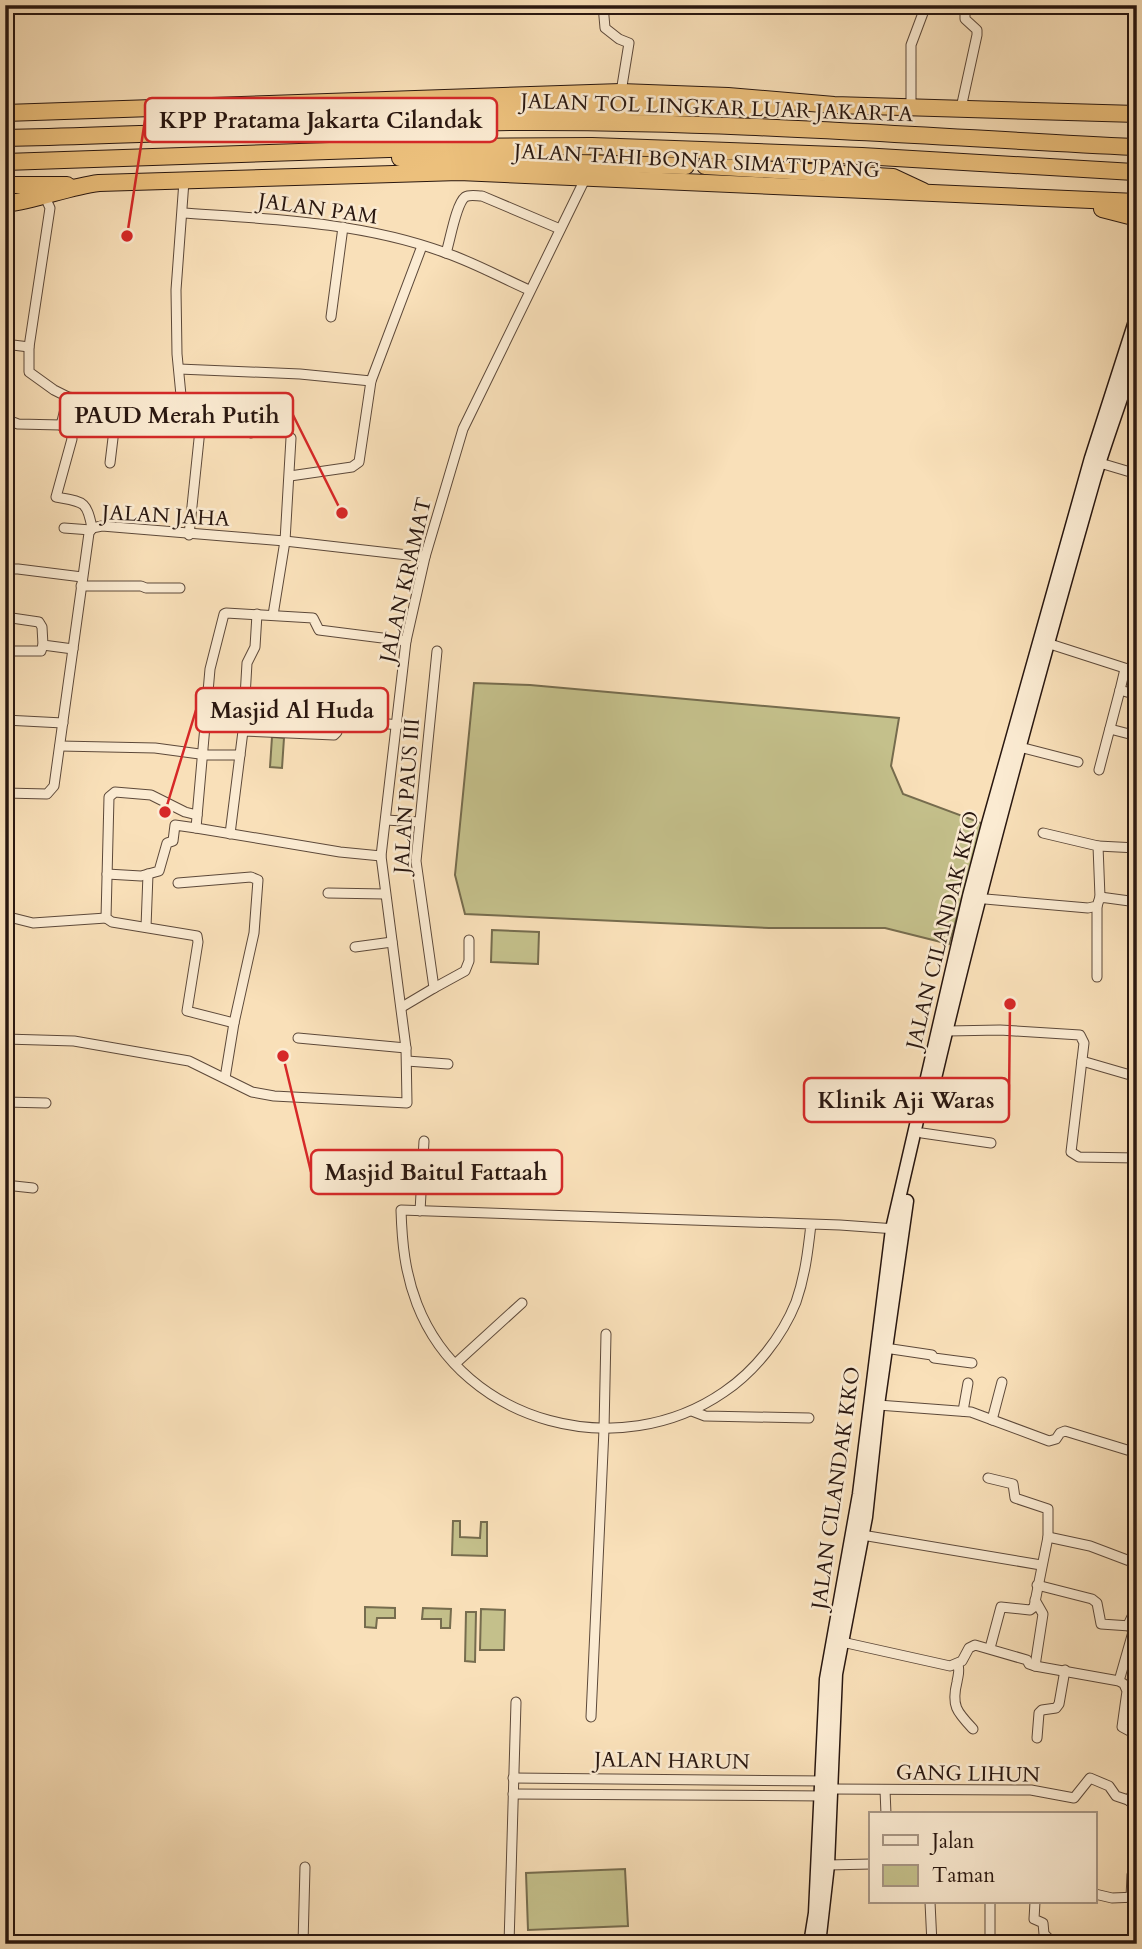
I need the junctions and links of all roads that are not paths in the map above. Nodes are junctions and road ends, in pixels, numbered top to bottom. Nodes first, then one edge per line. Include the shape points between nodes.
1 (926, 5) edge
2 (965, 5) edge
3 (601, 6) edge
4 (621, 92) junction
5 (857, 106) junction
6 (911, 107) junction
7 (961, 108) junction
8 (1118, 112) junction
9 (5, 113) edge
10 (1137, 114) edge
11 (1137, 127) edge
12 (5, 128) edge
13 (263, 129) junction
14 (66, 137) junction
15 (5, 138) edge
16 (1134, 147) dead end
17 (233, 154) junction
18 (50, 161) junction
19 (5, 162) edge
20 (686, 166) dead end
21 (705, 166) dead end
22 (5, 170) edge
23 (586, 177) junction
24 (1135, 180) edge
25 (184, 181) junction
26 (80, 185) junction
27 (5, 186) edge
28 (927, 193) junction
29 (45, 197) junction
30 (1077, 200) junction
31 (1119, 202) junction
32 (1137, 202) edge
33 (5, 204) edge
34 (183, 213) junction
35 (1137, 218) edge
36 (343, 227) junction
37 (560, 229) junction
38 (422, 246) junction
39 (446, 253) junction
40 (529, 290) junction
41 (1137, 314) edge
42 (331, 317) dead end
43 (5, 344) edge
44 (29, 347) junction
45 (1137, 349) edge
46 (179, 369) junction
47 (371, 381) junction
48 (68, 397) junction
49 (117, 405) junction
50 (183, 416) junction
51 (5, 419) edge
52 (201, 420) junction
53 (61, 425) junction
54 (1105, 430) junction
55 (251, 433) dead end
56 (292, 438) dead end
57 (1096, 461) junction
58 (110, 463) dead end
59 (1137, 474) edge
60 (290, 476) junction
61 (1090, 479) junction
62 (64, 528) dead end
63 (92, 529) junction
64 (190, 535) junction
65 (285, 541) junction
66 (425, 557) junction
67 (5, 569) edge
68 (81, 582) junction
69 (180, 588) dead end
70 (257, 614) junction
71 (274, 615) junction
72 (5, 617) edge
73 (406, 641) junction
74 (1050, 644) junction
75 (44, 645) junction
76 (72, 649) junction
77 (5, 651) edge
78 (438, 651) dead end
79 (1125, 668) junction
80 (1137, 672) edge
81 (1120, 690) junction
82 (1137, 695) edge
83 (5, 720) edge
84 (63, 723) junction
85 (398, 725) junction
86 (1110, 729) junction
87 (243, 731) junction
88 (1137, 736) edge
89 (1016, 745) junction
90 (60, 746) junction
91 (202, 754) junction
92 (240, 755) junction
93 (1078, 762) dead end
94 (1099, 770) dead end
95 (5, 793) edge
96 (197, 815) junction
97 (386, 820) junction
98 (419, 822) junction
99 (196, 827) junction
100 (1043, 833) dead end
101 (230, 834) junction
102 (1098, 846) junction
103 (1137, 848) edge
104 (381, 856) junction
105 (107, 874) junction
106 (148, 874) junction
107 (178, 883) dead end
108 (328, 893) dead end
109 (385, 894) junction
110 (974, 897) junction
111 (1099, 901) junction
112 (1137, 902) edge
113 (5, 916) edge
114 (106, 918) junction
115 (146, 927) junction
116 (468, 940) dead end
117 (392, 942) junction
118 (355, 947) dead end
119 (1097, 977) dead end
120 (434, 988) junction
121 (953, 989) junction
122 (402, 1007) junction
123 (234, 1023) junction
124 (948, 1031) junction
125 (298, 1038) dead end
126 (5, 1040) edge
127 (406, 1048) junction
128 (407, 1061) junction
129 (1082, 1061) junction
130 (448, 1064) dead end
131 (221, 1076) junction
132 (1137, 1077) edge
133 (5, 1102) edge
134 (46, 1103) dead end
135 (922, 1133) junction
136 (424, 1141) dead end
137 (991, 1143) dead end
138 (1137, 1158) edge
139 (5, 1185) edge
140 (33, 1188) dead end
141 (420, 1211) junction
142 (811, 1224) junction
143 (897, 1229) junction
144 (1137, 1256) edge
145 (1137, 1270) edge
146 (522, 1303) dead end
147 (606, 1334) dead end
148 (885, 1348) junction
149 (455, 1363) junction
150 (972, 1363) dead end
151 (1002, 1382) dead end
152 (968, 1383) dead end
153 (878, 1405) junction
154 (692, 1410) junction
155 (963, 1411) junction
156 (809, 1418) dead end
157 (992, 1420) junction
158 (604, 1429) junction
159 (1137, 1454) edge
160 (988, 1478) dead end
161 (862, 1535) junction
162 (1048, 1537) junction
163 (1135, 1563) edge
164 (1041, 1565) junction
165 (1037, 1585) junction
166 (1035, 1600) junction
167 (1137, 1606) edge
168 (1133, 1629) edge
169 (842, 1642) junction
170 (990, 1648) junction
171 (958, 1665) junction
172 (1035, 1665) junction
173 (1065, 1670) junction
174 (1119, 1681) junction
175 (516, 1702) dead end
176 (591, 1717) dead end
177 (973, 1729) dead end
178 (1137, 1735) edge
179 (1037, 1738) dead end
180 (513, 1778) junction
181 (1137, 1784) edge
182 (827, 1788) junction
183 (885, 1790) junction
184 (513, 1794) junction
185 (1133, 1802) edge
186 (886, 1812) edge
187 (1137, 1862) edge
188 (869, 1864) edge
189 (828, 1865) junction
190 (305, 1867) dead end
191 (1096, 1894) edge
192 (1134, 1898) edge
193 (930, 1904) edge
194 (990, 1904) edge
195 (1035, 1904) edge
196 (5, 1934) edge
197 (11, 1944) edge
198 (303, 1944) edge
199 (509, 1944) edge
200 (810, 1944) edge
201 (819, 1944) edge
202 (932, 1944) edge
203 (990, 1944) edge
204 (1050, 1944) edge

1 - 6 street via 911,45
2 - 7 street via 965,19 977,36
3 - 4 street via 606,28 629,43
4 - 5 highway
4 - 9 highway
5 - 6 highway
5 - 13 highway via 793,110 475,108 293,122
6 - 7 highway
7 - 8 highway
8 - 10 highway
8 - 11 highway
12 - 14 highway via 50,128
13 - 14 highway, JALAN TOL LINGKAR LUAR JAKARTA
13 - 16 highway, JALAN TOL LINGKAR LUAR JAKARTA via 498,122 664,124
14 - 15 highway, JALAN TOL LINGKAR LUAR JAKARTA
17 - 18 highway, JALAN TOL LINGKAR LUAR JAKARTA
17 - 20 highway via 263,160 394,158
17 - 24 highway, JALAN TOL LINGKAR LUAR JAKARTA via 592,146 848,156
18 - 19 highway, JALAN TOL LINGKAR LUAR JAKARTA
18 - 22 highway
21 - 28 highway via 893,177
23 - 25 highway, JALAN TAHI BONAR SIMATUPANG via 459,172
23 - 28 highway, JALAN TAHI BONAR SIMATUPANG
23 - 37 street, JALAN KRAMAT
24 - 31 highway
25 - 26 highway, JALAN TAHI BONAR SIMATUPANG
25 - 34 street
26 - 27 highway
26 - 29 highway, JALAN TAHI BONAR SIMATUPANG
28 - 30 highway, JALAN TAHI BONAR SIMATUPANG
29 - 33 highway, JALAN TAHI BONAR SIMATUPANG
29 - 44 street via 50,208
30 - 31 highway, JALAN TAHI BONAR SIMATUPANG
30 - 35 highway
31 - 32 highway, JALAN TAHI BONAR SIMATUPANG
34 - 36 street, JALAN PAM
34 - 46 street via 176,290
36 - 38 street, JALAN PAM
36 - 42 street
37 - 39 street via 473,195 460,203
37 - 40 street, JALAN KRAMAT
38 - 39 street, JALAN PAM
38 - 47 street
39 - 40 street, JALAN PAM
40 - 66 street, JALAN KRAMAT via 470,410
41 - 54 street, JALAN CILANDAK KKO
43 - 44 street
44 - 48 street via 29,372
45 - 54 street, JALAN CILANDAK KKO
46 - 47 street
46 - 50 street
47 - 60 street via 357,466
48 - 49 street
48 - 53 street
49 - 50 street
49 - 58 street
50 - 52 street
51 - 53 street via 18,424
52 - 55 street
52 - 64 street
53 - 63 street via 72,439 56,497 81,502 89,510
54 - 57 street, JALAN CILANDAK KKO
56 - 60 street
57 - 59 street
57 - 61 street, JALAN CILANDAK KKO
60 - 65 street
61 - 74 street, JALAN CILANDAK KKO
61 - 89 street, JALAN CILANDAK KKO
62 - 63 street
63 - 64 street, JALAN JAHA via 102,526
63 - 68 street, JALAN JAHA
64 - 65 street, JALAN JAHA
65 - 66 street, JALAN JAHA
65 - 71 street
66 - 73 street, JALAN KRAMAT
67 - 68 street
68 - 69 street
68 - 76 street, JALAN JAHA
70 - 71 street
70 - 87 street via 255,648 247,663
70 - 91 street via 224,614 210,669
71 - 73 street via 313,618 319,630
72 - 75 street via 39,622
73 - 85 street, JALAN KRAMAT
74 - 79 street
74 - 89 street, JALAN CILANDAK KKO
75 - 76 street
75 - 77 street via 41,651
76 - 84 street, JALAN JAHA
78 - 98 street, JALAN PAUS III
79 - 80 street
79 - 81 street
81 - 82 street
81 - 86 street
83 - 84 street
84 - 90 street, JALAN JAHA
85 - 87 street via 341,713 334,735
85 - 97 street, JALAN KRAMAT
86 - 88 street
86 - 94 street
87 - 92 street
89 - 93 street
89 - 110 street, JALAN CILANDAK KKO
90 - 91 street
90 - 95 street, JALAN JAHA via 54,786 47,794
91 - 92 street
91 - 96 street
92 - 101 street
96 - 99 street
96 - 105 street via 151,795 115,792 109,797
97 - 98 street
97 - 104 street, JALAN KRAMAT
98 - 120 street, JALAN PAUS III via 418,880
99 - 101 street
99 - 106 street via 175,825 159,871
100 - 102 street
101 - 104 street
102 - 103 street
102 - 111 street
104 - 109 street, JALAN KRAMAT
105 - 106 street
105 - 114 street
106 - 115 street
107 - 123 street via 258,880 254,933
108 - 109 street
109 - 117 street, JALAN KRAMAT
110 - 111 street via 1088,908
110 - 121 street, JALAN CILANDAK KKO
111 - 112 street
111 - 119 street
113 - 114 street via 33,923
114 - 115 street
115 - 123 street via 197,936 187,1011
116 - 120 street via 465,971
117 - 118 street
117 - 122 street, JALAN KRAMAT
120 - 122 street
121 - 124 street, JALAN CILANDAK KKO
121 - 143 street, JALAN CILANDAK KKO
122 - 127 street, JALAN KRAMAT
123 - 131 street
124 - 129 street via 1080,1035 1084,1039
124 - 135 street, JALAN CILANDAK KKO
125 - 127 street
126 - 131 street via 74,1041 189,1061
127 - 128 street, JALAN KRAMAT
128 - 130 street
128 - 131 street, JALAN KRAMAT via 407,1103 274,1096 252,1092
129 - 132 street
129 - 138 street via 1071,1152 1079,1157
133 - 134 street
135 - 137 street
135 - 143 street, JALAN CILANDAK KKO
136 - 141 street
139 - 140 street
141 - 142 street
141 - 149 street via 401,1210 407,1275 417,1306
142 - 143 street
142 - 154 street via 807,1265 795,1304 776,1339 733,1386
143 - 148 street, JALAN CILANDAK KKO
143 - 182 street, JALAN CILANDAK KKO via 859,1494 826,1679
144 - 145 street
146 - 149 street
147 - 158 street
148 - 150 street
148 - 153 street, JALAN CILANDAK KKO
149 - 158 street via 486,1391 523,1412 563,1425
151 - 157 street
152 - 155 street
153 - 155 street
153 - 161 street, JALAN CILANDAK KKO
154 - 156 street via 705,1416
154 - 158 street via 656,1423
155 - 157 street
157 - 159 street via 1049,1441 1065,1431
158 - 176 street
160 - 162 street via 1013,1484 1014,1498 1048,1509
161 - 164 street
161 - 169 street, JALAN CILANDAK KKO
162 - 163 street
162 - 164 street
164 - 165 street
165 - 166 street
165 - 168 street via 1092,1599 1101,1624
166 - 170 street via 1033,1609 1001,1608
166 - 172 street via 1043,1614
167 - 168 street via 1129,1623
168 - 174 street
169 - 171 street
169 - 182 street, JALAN CILANDAK KKO
170 - 171 street via 969,1648
170 - 172 street
171 - 177 street via 953,1698
172 - 173 street
173 - 174 street
173 - 179 street via 1059,1704 1039,1713
174 - 178 street via 1127,1690 1122,1727
175 - 180 street
180 - 182 street, JALAN HARUN
180 - 184 street
181 - 185 street
182 - 183 street, GANG LIHUN
182 - 184 street, JALAN HARUN
182 - 189 street, JALAN CILANDAK KKO
182 - 200 street, JALAN CILANDAK KKO
183 - 185 street, GANG LIHUN via 1031,1790 1073,1798 1090,1778
183 - 186 street
184 - 199 street
187 - 192 street via 1132,1875
188 - 189 street
189 - 201 street, JALAN CILANDAK KKO
190 - 198 street
191 - 192 street
193 - 202 street
194 - 203 street
195 - 204 street via 1034,1919 1043,1923
196 - 197 street

